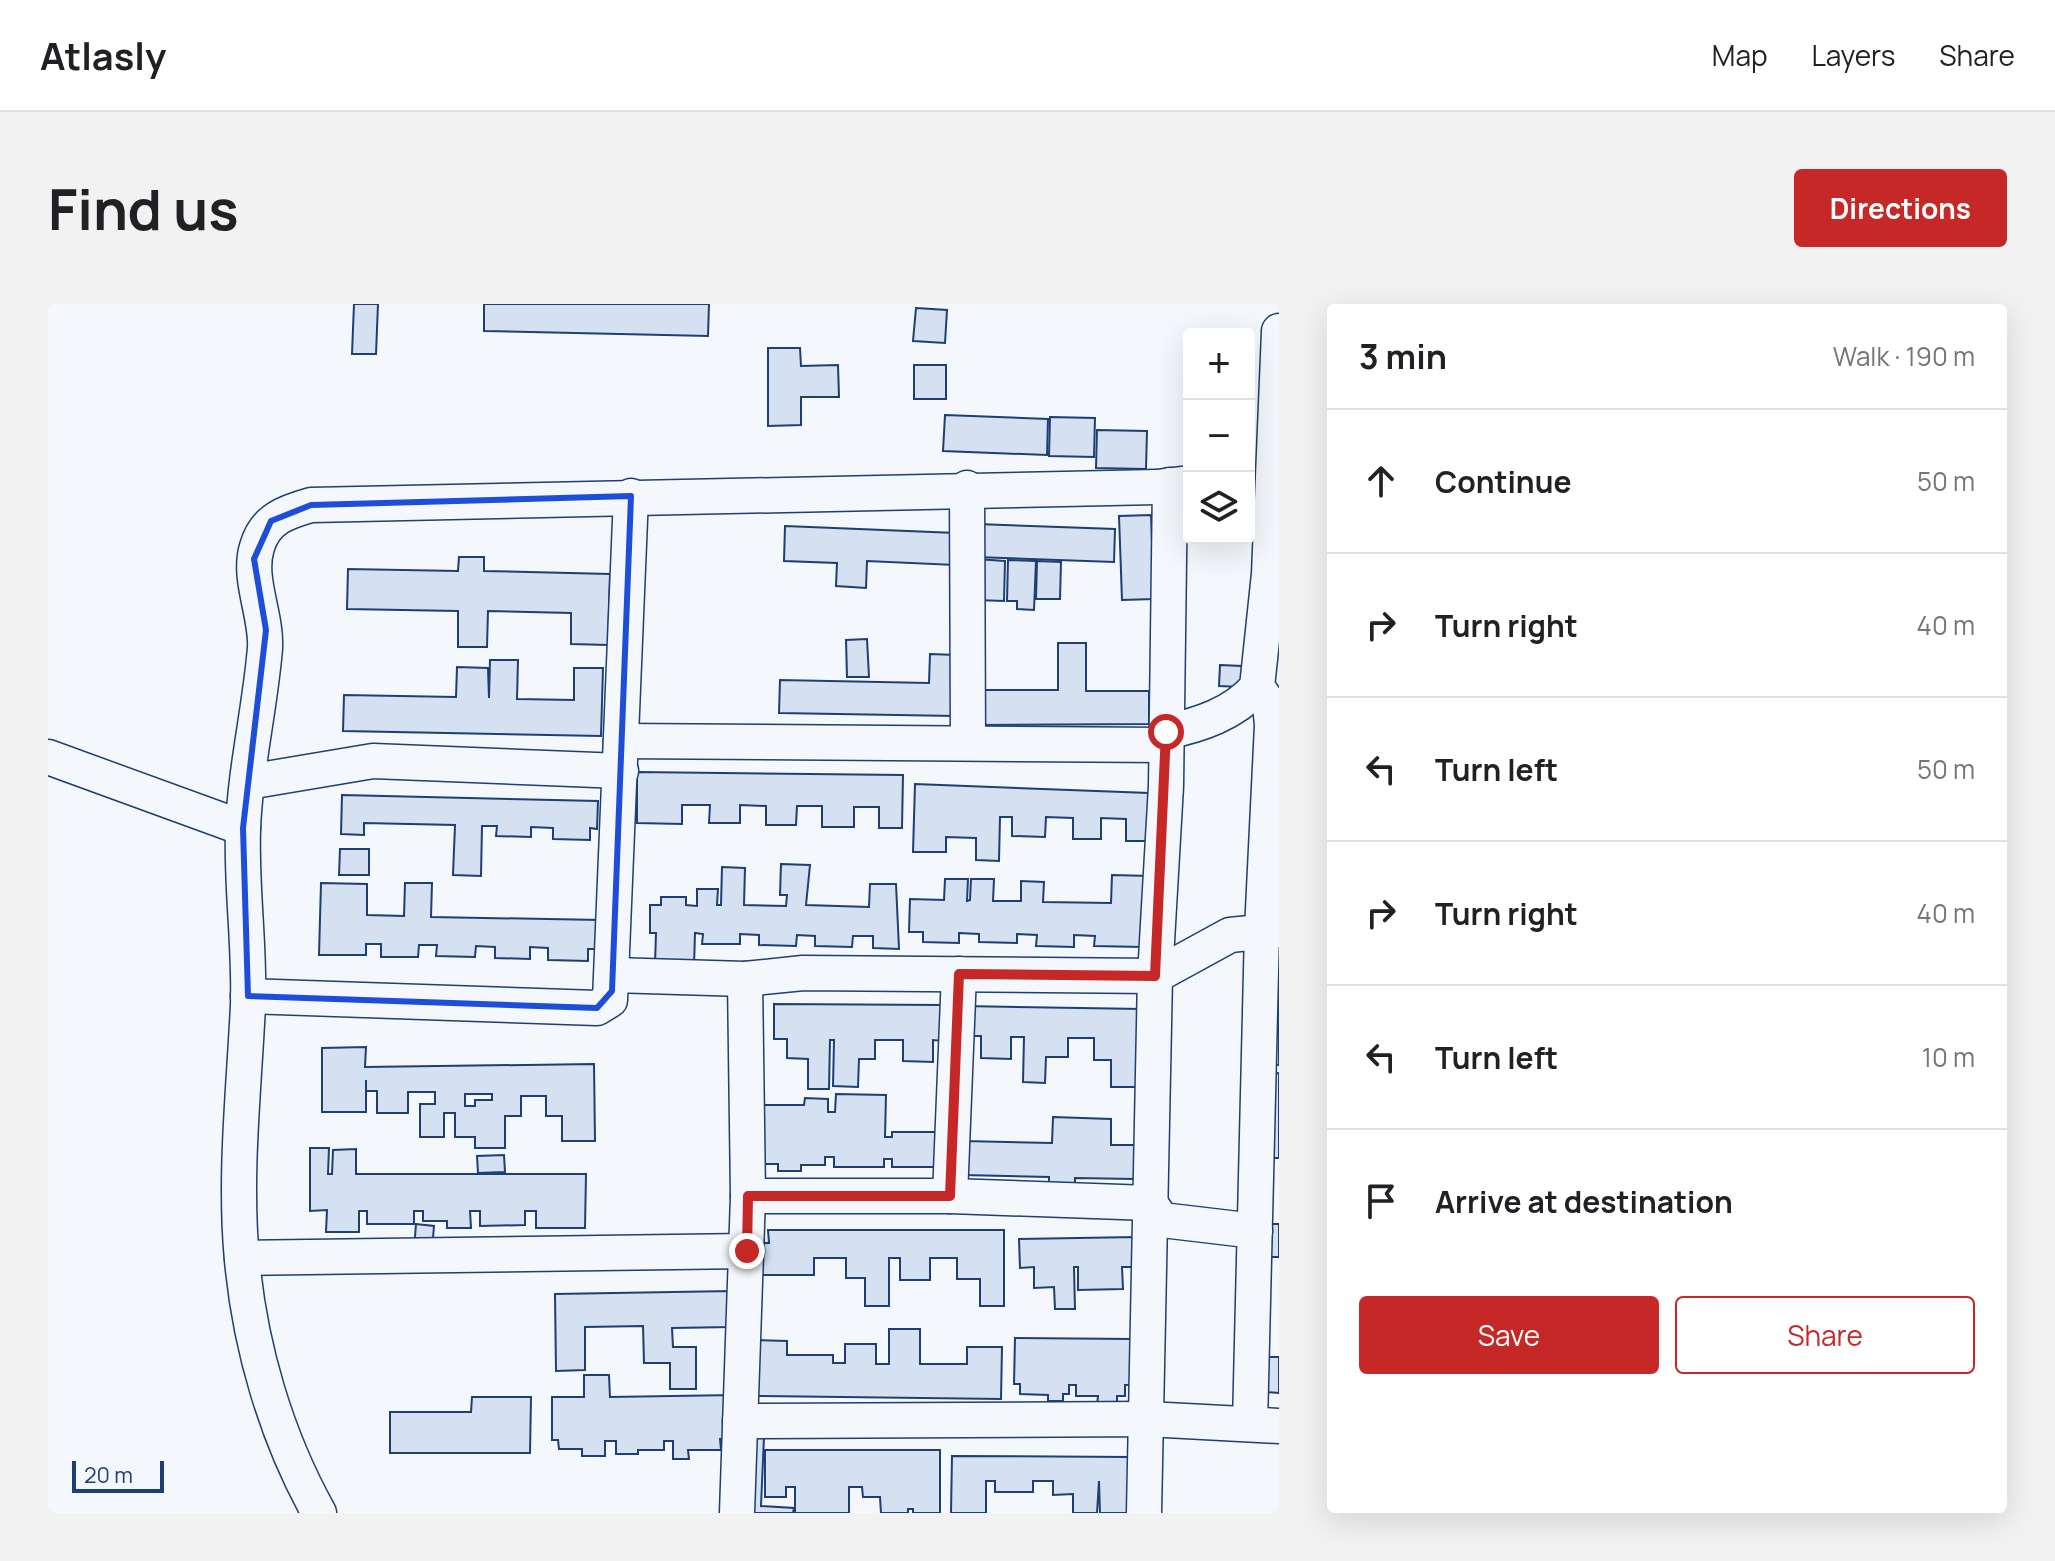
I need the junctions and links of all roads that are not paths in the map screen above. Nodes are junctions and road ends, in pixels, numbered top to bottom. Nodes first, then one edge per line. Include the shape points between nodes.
1 (1279, 331) edge
2 (1277, 411) edge
3 (1261, 460) edge
4 (1180, 484) edge
5 (967, 488) junction
6 (631, 496) junction
7 (1265, 678) edge
8 (1166, 738) junction
9 (968, 743) junction
10 (621, 756) junction
11 (48, 757) edge
12 (248, 782) junction
13 (243, 828) junction
14 (1270, 930) edge
15 (959, 974) junction
16 (612, 975) junction
17 (1155, 976) junction
18 (745, 979) junction
19 (248, 996) junction
20 (1268, 1185) edge
21 (748, 1196) junction
22 (950, 1196) junction
23 (1150, 1203) junction
24 (1255, 1231) junction
25 (747, 1251) junction
26 (242, 1258) junction
27 (1147, 1419) junction
28 (740, 1421) junction
29 (1265, 1425) edge
30 (319, 1513) edge
31 (737, 1513) edge
32 (1144, 1513) edge

1 - 2 street
2 - 3 street
3 - 7 street via 1269,574
4 - 5 street
4 - 8 street
5 - 6 street
5 - 9 street
6 - 10 street
6 - 12 street via 311,505 271,521 254,559 266,630
7 - 8 street via 1227,711
7 - 14 street via 1271,713
8 - 9 street
8 - 17 street
9 - 10 street
10 - 12 street via 373,761
10 - 16 street
11 - 13 street
12 - 13 street
13 - 19 street
14 - 17 street via 1230,935
14 - 20 street
15 - 17 street
15 - 18 street via 803,973
15 - 22 street
16 - 18 street
16 - 19 street via 610,1000 597,1008
17 - 23 street
18 - 21 street
19 - 26 street
20 - 24 street
21 - 22 street
21 - 25 street
22 - 23 street
23 - 24 street via 1162,1220
23 - 27 street
24 - 29 street
25 - 26 street
25 - 28 street
26 - 30 street via 259,1367
27 - 28 street
27 - 29 street
27 - 32 street
28 - 31 street

